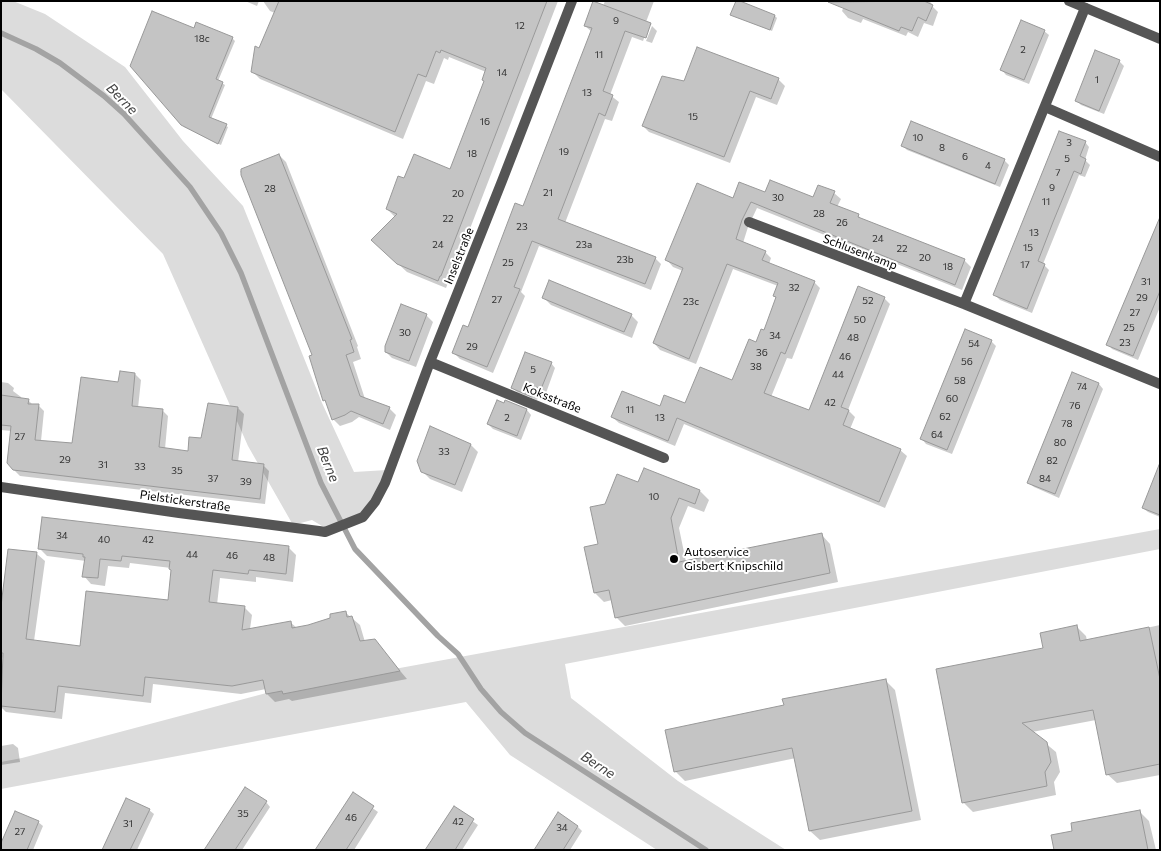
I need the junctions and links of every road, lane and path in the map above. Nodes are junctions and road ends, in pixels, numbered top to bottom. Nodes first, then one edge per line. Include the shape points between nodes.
1 (572, 1) edge
2 (1068, 1) edge
3 (1085, 8) junction
4 (1160, 39) edge
5 (1045, 107) junction
6 (1160, 158) edge
7 (749, 222) dead end
8 (964, 304) junction
9 (430, 362) junction
10 (1160, 384) edge
11 (664, 458) dead end
12 (1, 486) edge
13 (363, 518) joint

1 - 9 street, Inselstraße
2 - 3 street
3 - 4 street
3 - 5 street
5 - 6 street
5 - 8 street
7 - 8 street, Schlusenkamp
8 - 10 street, Schlusenkamp
9 - 11 street, Koksstraße
9 - 13 street, Inselstraße via 385,483
12 - 13 street, Pielstickerstraße via 326,532

